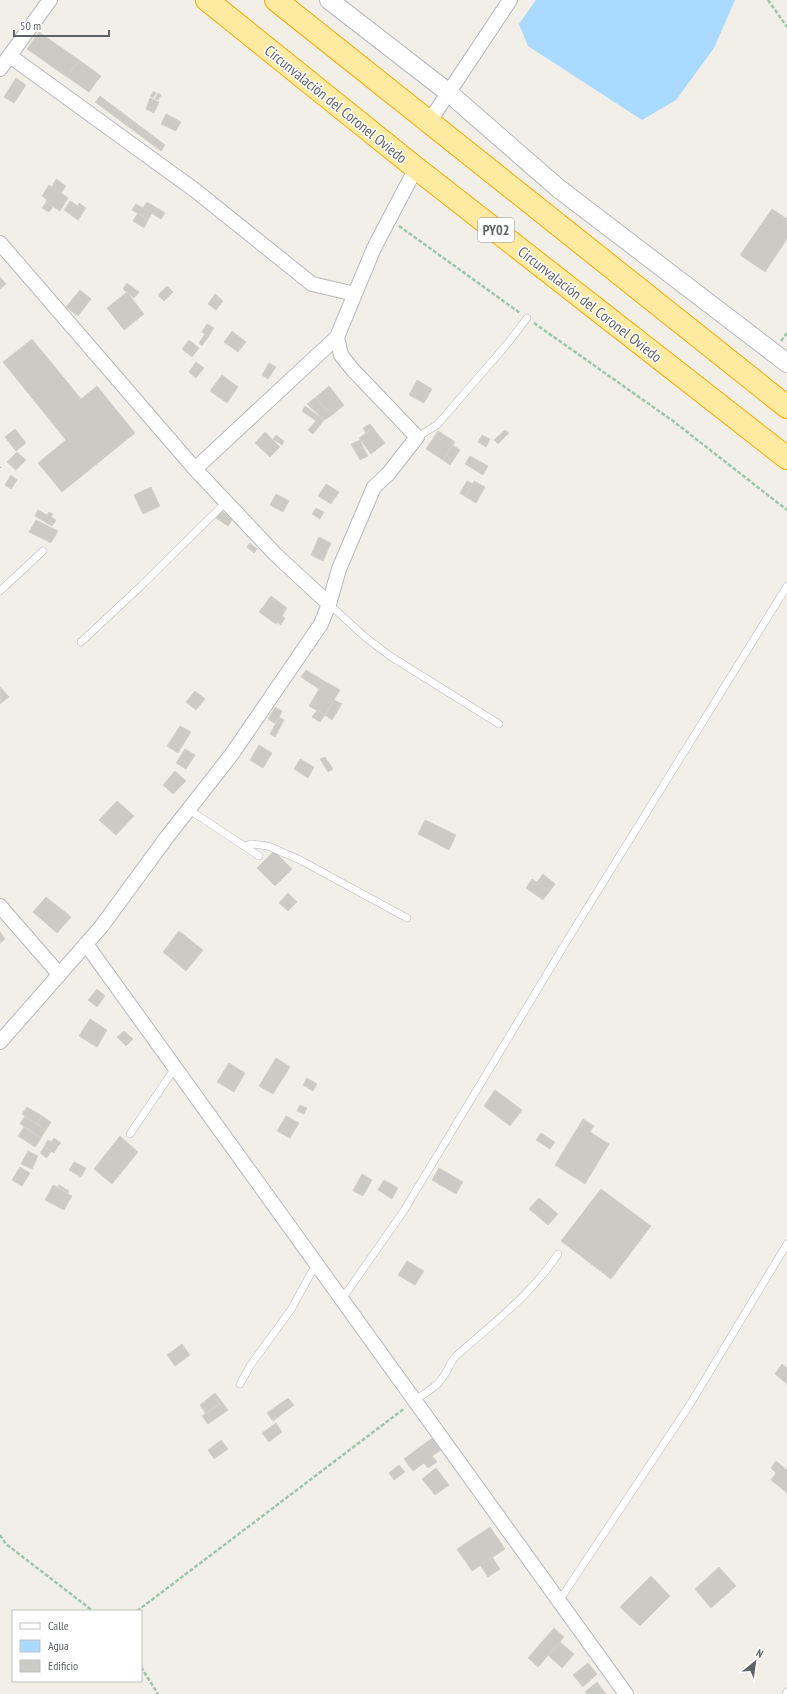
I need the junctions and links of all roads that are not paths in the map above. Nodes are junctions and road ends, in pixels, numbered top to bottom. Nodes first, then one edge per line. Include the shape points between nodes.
1 (50, 0) edge
2 (207, 0) edge
3 (276, 0) edge
4 (328, 0) edge
5 (510, 0) edge
6 (10, 56) junction
7 (0, 69) edge
8 (449, 93) junction
9 (429, 122) junction
10 (416, 168) junction
11 (0, 243) edge
12 (355, 294) junction
13 (527, 318) road end
14 (337, 337) junction
15 (787, 363) edge
16 (787, 407) edge
17 (417, 437) junction
18 (787, 458) edge
19 (195, 469) junction
20 (226, 502) junction
21 (43, 551) dead end
22 (787, 586) edge
23 (0, 591) edge
24 (329, 604) junction
25 (81, 642) dead end
26 (499, 724) dead end
27 (188, 809) junction
28 (244, 846) junction
29 (259, 856) dead end
30 (0, 906) edge
31 (407, 918) dead end
32 (86, 944) junction
33 (59, 974) junction
34 (0, 1042) edge
35 (175, 1068) junction
36 (130, 1134) dead end
37 (787, 1244) edge
38 (558, 1254) dead end
39 (316, 1264) junction
40 (342, 1299) junction
41 (240, 1384) dead end
42 (414, 1400) junction
43 (559, 1601) junction
44 (626, 1694) edge

1 - 6 street
2 - 10 highway, Circunvalación del Coronel Oviedo / PY02
3 - 9 highway, PY02
4 - 8 street
5 - 8 street
6 - 7 street
6 - 12 street via 196,191 312,284
8 - 9 street
8 - 15 street via 558,188
9 - 16 highway, PY02
10 - 12 street via 374,248
10 - 18 highway, Circunvalación del Coronel Oviedo / PY02
11 - 19 street
12 - 14 street
13 - 17 lane via 437,425
14 - 17 street via 341,355 353,370
14 - 19 street
17 - 24 street via 388,474 374,487 339,569
19 - 20 street
20 - 24 street via 276,555
20 - 25 lane
21 - 23 lane
22 - 40 lane via 403,1212
24 - 26 lane via 390,656
24 - 27 street via 321,624 232,754
27 - 28 lane
27 - 32 street
28 - 29 lane
28 - 31 lane via 268,846 300,860
30 - 33 street
32 - 33 street
32 - 35 street
33 - 34 street
35 - 36 lane
35 - 39 street
37 - 43 lane via 689,1406
38 - 42 lane via 546,1271 514,1304 454,1358 443,1378
39 - 40 street
39 - 41 lane via 292,1308
40 - 42 street
42 - 43 street
43 - 44 street

